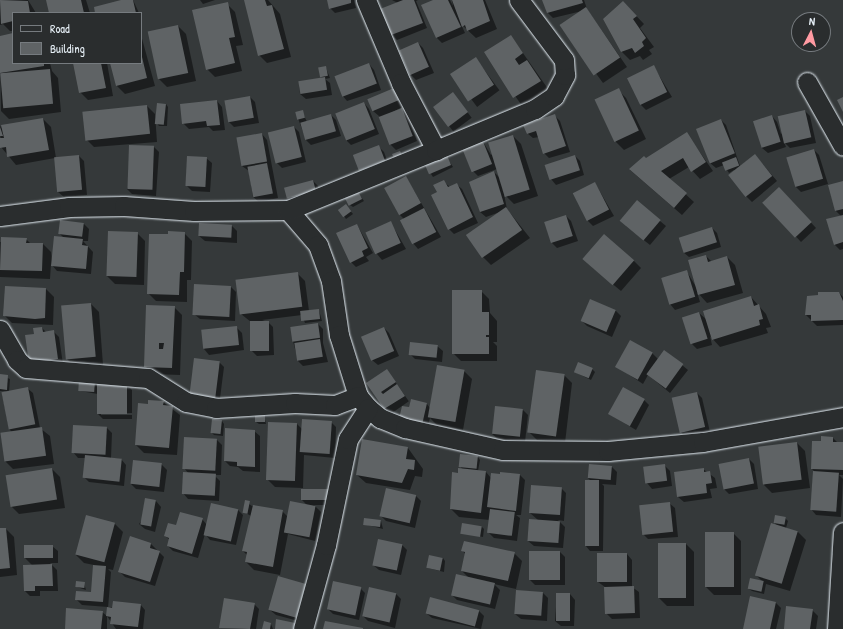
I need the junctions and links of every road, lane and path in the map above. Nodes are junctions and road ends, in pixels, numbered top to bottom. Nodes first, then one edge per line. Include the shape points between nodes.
1 (366, 0) edge
2 (519, 0) edge
3 (807, 82) dead end
4 (843, 146) edge
5 (436, 150) junction
6 (288, 210) junction
7 (0, 215) edge
8 (0, 330) edge
9 (363, 402) junction
10 (843, 417) edge
11 (843, 532) edge
12 (304, 629) edge
13 (837, 629) edge

1 - 5 street via 401,83
2 - 5 street via 564,60 565,75 554,96 535,109
3 - 4 street
5 - 6 street
6 - 7 street via 194,211 124,206 69,207
6 - 9 street via 318,245 331,281 339,335
8 - 9 street via 17,360 26,368 148,378 186,402 216,408 295,402
9 - 10 street via 380,418 405,428 503,450 608,451 695,443
9 - 12 street via 348,439 326,545
11 - 13 street

